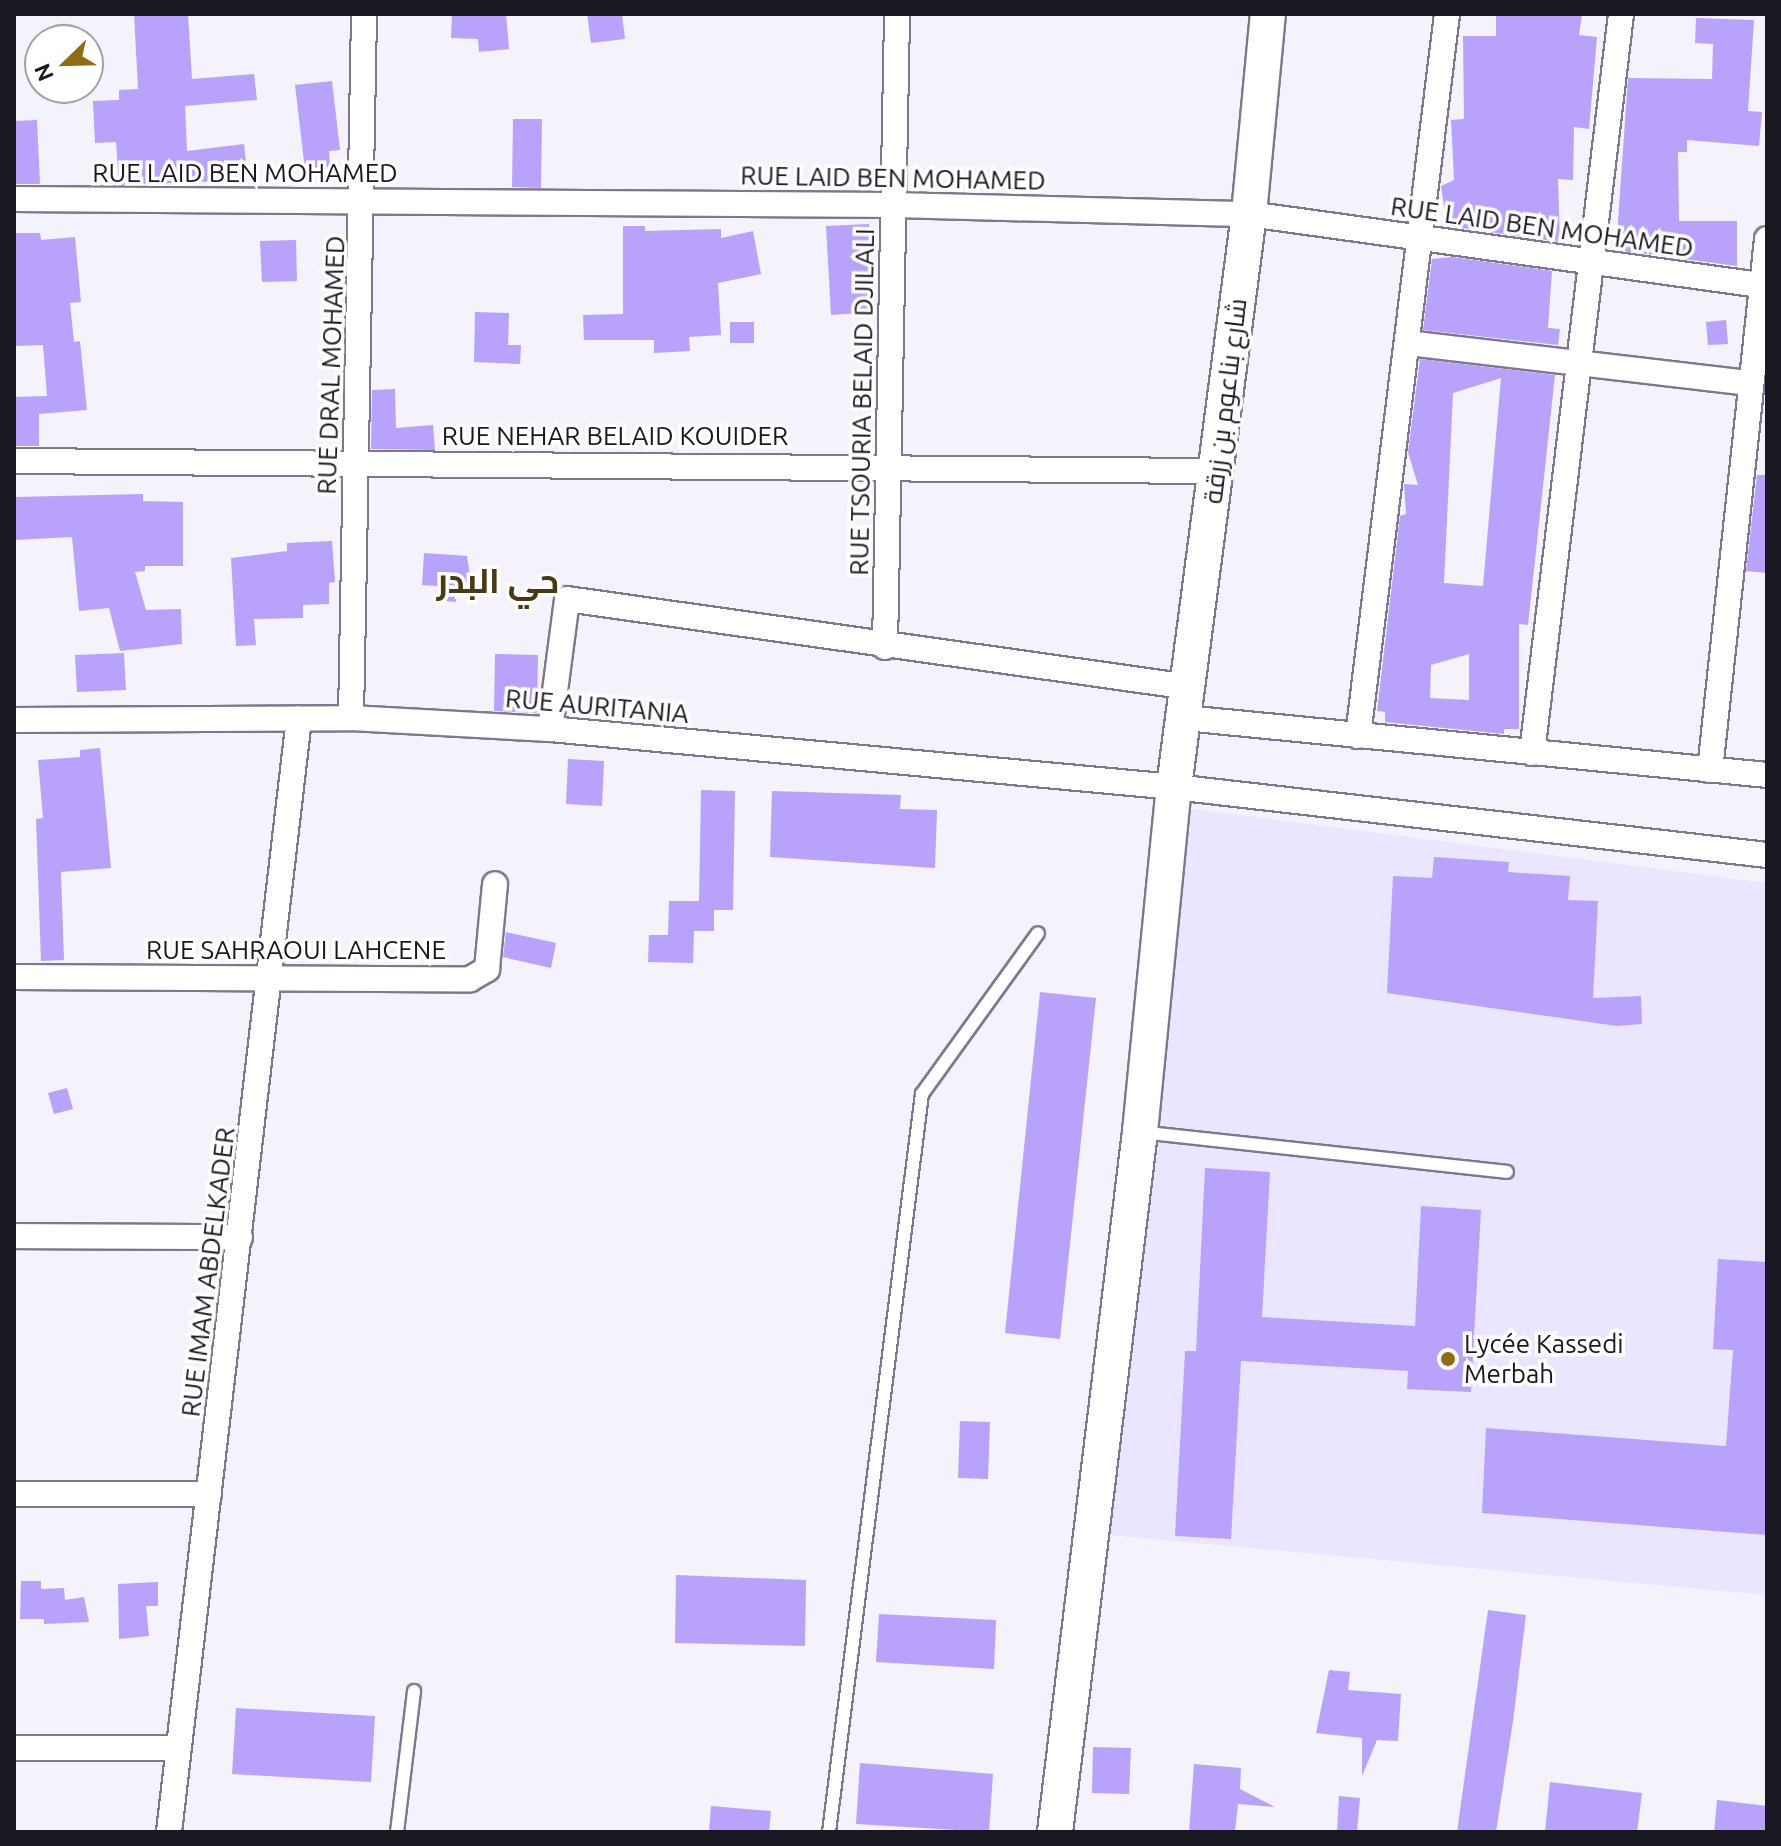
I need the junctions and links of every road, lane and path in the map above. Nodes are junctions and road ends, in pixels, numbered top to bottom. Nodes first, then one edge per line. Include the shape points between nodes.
1 (364, 14) edge
2 (897, 14) edge
3 (1268, 14) edge
4 (1447, 14) edge
5 (1621, 14) edge
6 (14, 199) edge
7 (364, 202) junction
8 (894, 205) junction
9 (1249, 214) junction
10 (1420, 239) junction
11 (1767, 239) edge
12 (1590, 264) junction
13 (1764, 286) edge
14 (1408, 343) junction
15 (1579, 361) junction
16 (1751, 383) junction
17 (14, 461) edge
18 (357, 464) junction
19 (891, 465) junction
20 (1216, 471) junction
21 (885, 647) junction
22 (1187, 702) junction
23 (351, 718) junction
24 (299, 719) junction
25 (14, 720) edge
26 (550, 729) junction
27 (1358, 736) junction
28 (1532, 753) junction
29 (1710, 770) junction
30 (1767, 775) edge
31 (1174, 787) junction
32 (1767, 855) edge
33 (495, 884) dead end
34 (1038, 933) dead end
35 (273, 976) junction
36 (14, 977) edge
37 (1140, 1132) junction
38 (1507, 1172) dead end
39 (14, 1236) edge
40 (240, 1237) junction
41 (14, 1494) edge
42 (209, 1494) junction
43 (414, 1691) dead end
44 (14, 1748) edge
45 (178, 1748) junction
46 (169, 1832) edge
47 (397, 1832) edge
48 (829, 1832) edge
49 (1055, 1832) edge

1 - 7 street, RUE DRAL MOHAMED
2 - 8 street, RUE TSOURIA BELAID DJILALI
3 - 9 street, شارع بناعوم بن زرقة
4 - 10 street
5 - 12 street
6 - 7 street, RUE LAID BEN MOHAMED
7 - 8 street, RUE LAID BEN MOHAMED
7 - 18 street, RUE DRAL MOHAMED
8 - 9 street, RUE LAID BEN MOHAMED
8 - 19 street, RUE TSOURIA BELAID DJILALI
9 - 10 street, RUE LAID BEN MOHAMED
9 - 20 street, شارع بناعوم بن زرقة
10 - 12 street, RUE LAID BEN MOHAMED
10 - 14 street
11 - 13 street
12 - 13 street, RUE LAID BEN MOHAMED
12 - 15 street
13 - 16 street
14 - 15 street
14 - 27 street
15 - 16 street
15 - 28 street
16 - 29 street
17 - 18 street, RUE NEHAR BELAID KOUIDER
18 - 19 street, RUE NEHAR BELAID KOUIDER
18 - 23 street, RUE DRAL MOHAMED
19 - 20 street, RUE NEHAR BELAID KOUIDER
19 - 21 street, RUE TSOURIA BELAID DJILALI
20 - 22 street, شارع بناعوم بن زرقة
21 - 22 street
21 - 26 street via 567,599
22 - 27 street
22 - 31 street, شارع بناعوم بن زرقة
23 - 24 street, RUE AURITANIA
23 - 26 street, RUE AURITANIA
24 - 25 street, RUE AURITANIA
24 - 35 street, RUE IMAM ABDELKADER
26 - 31 street, RUE AURITANIA
27 - 28 street
28 - 29 street
29 - 30 street
31 - 32 street, RUE AURITANIA
31 - 37 street, شارع بناعوم بن زرقة
33 - 35 street, RUE SAHRAOUI LAHCENE via 482,977
34 - 48 lane via 922,1094
35 - 36 street, RUE SAHRAOUI LAHCENE
35 - 40 street, RUE IMAM ABDELKADER
37 - 38 lane
37 - 49 street, شارع بناعوم بن زرقة
39 - 40 street
40 - 42 street, RUE IMAM ABDELKADER
41 - 42 street
42 - 45 street, RUE IMAM ABDELKADER
43 - 47 lane
44 - 45 street
45 - 46 street, RUE IMAM ABDELKADER

